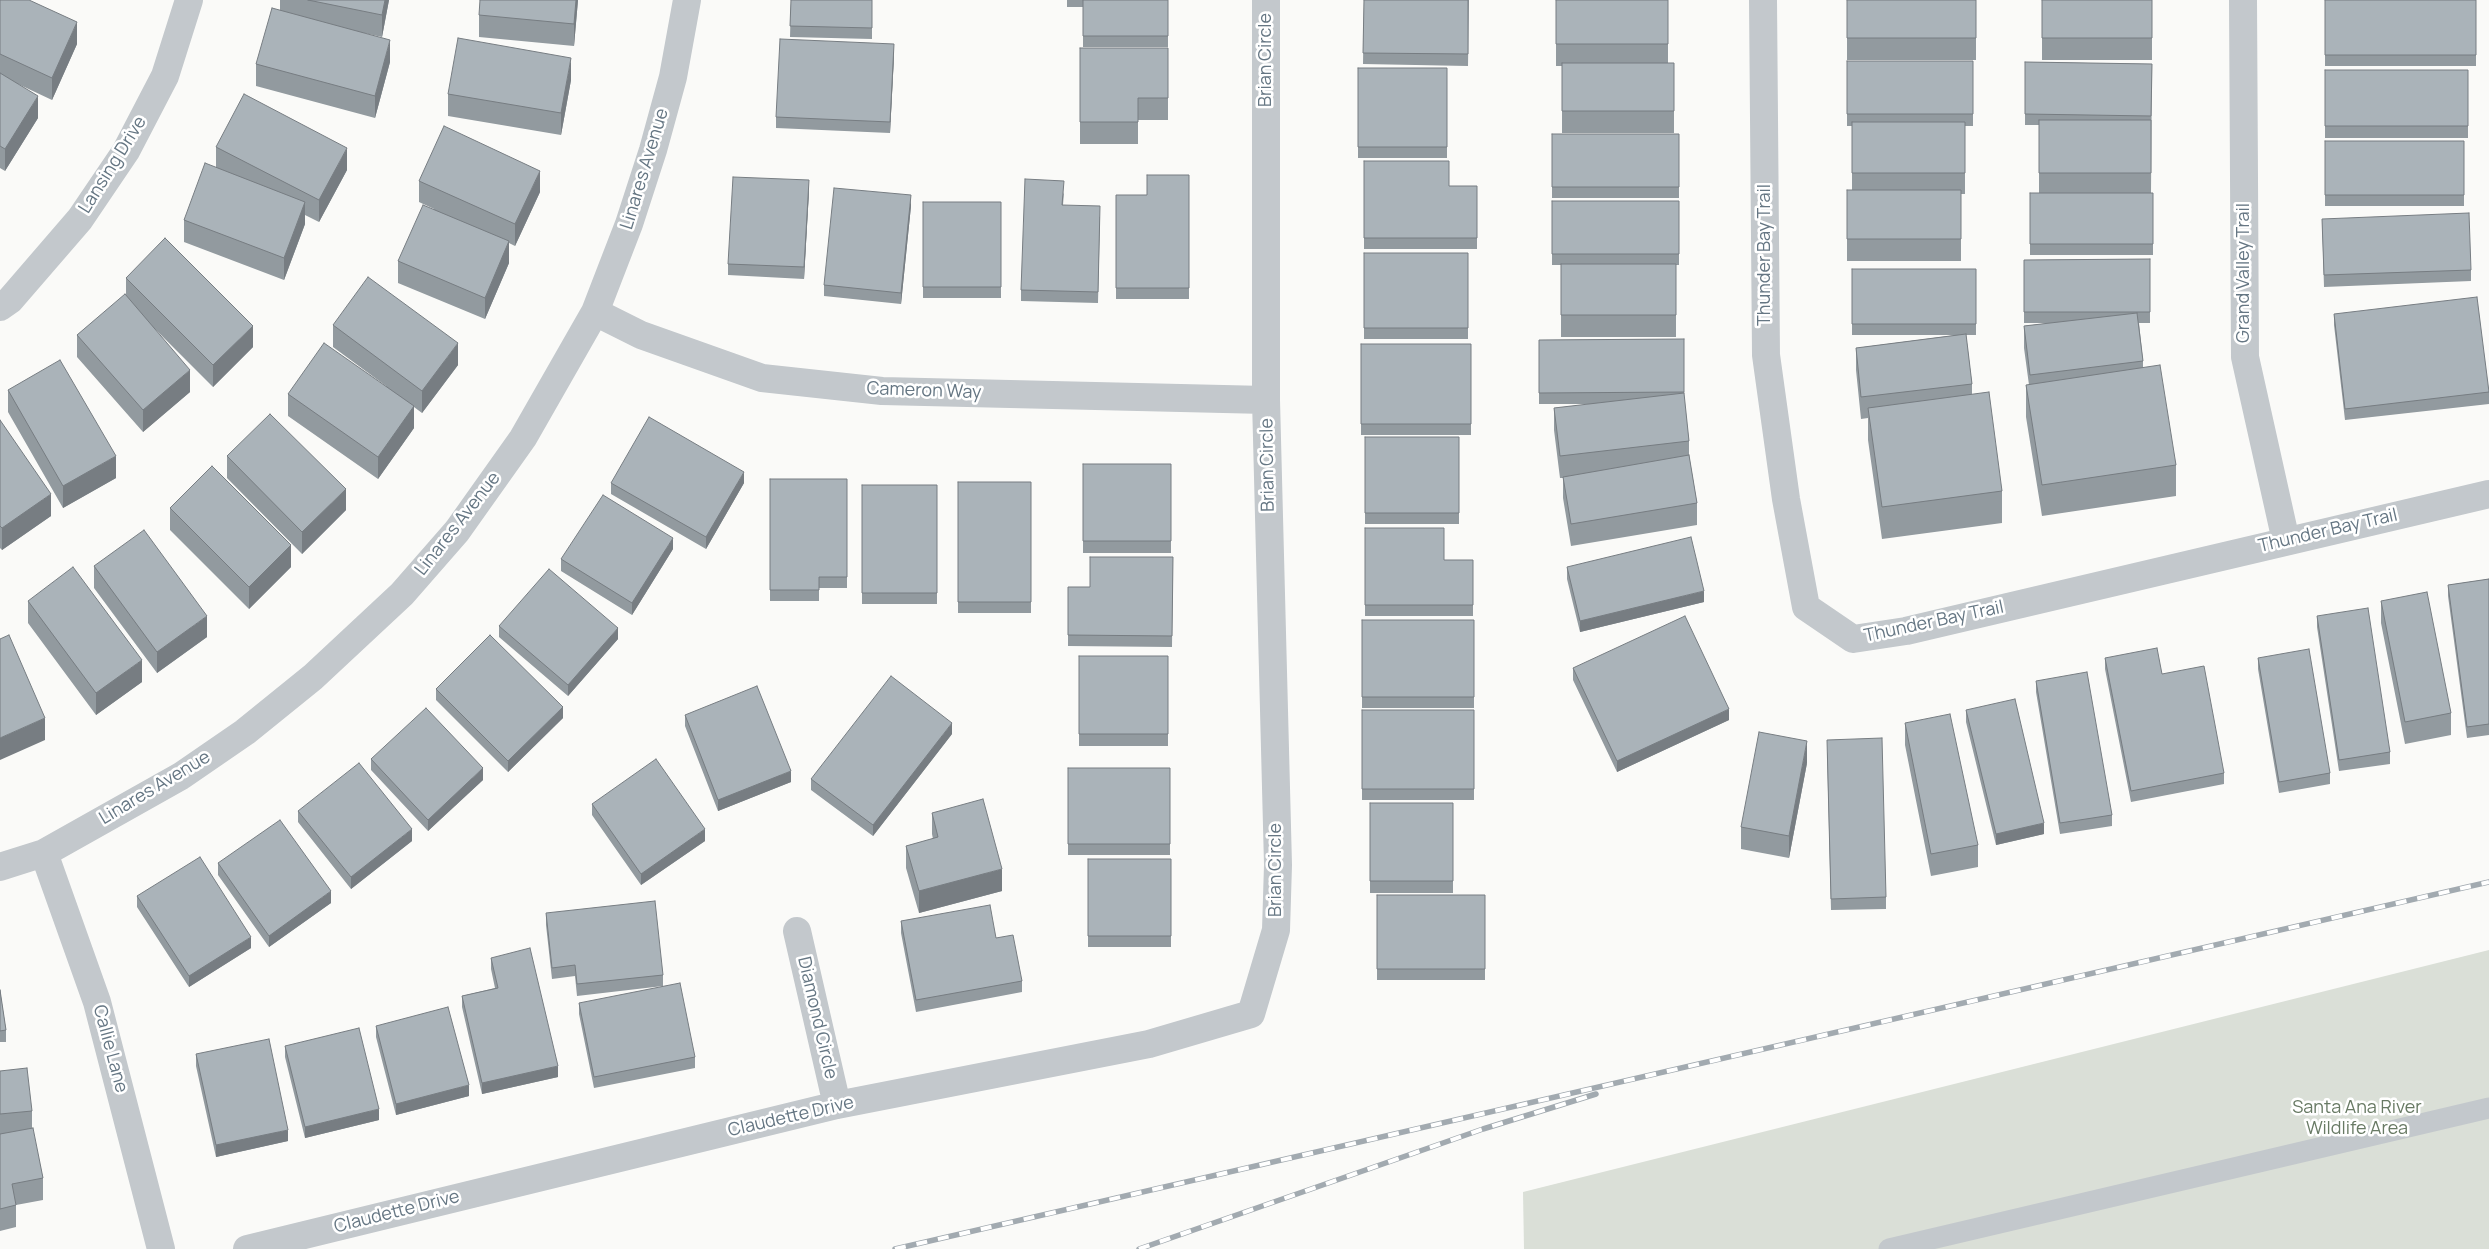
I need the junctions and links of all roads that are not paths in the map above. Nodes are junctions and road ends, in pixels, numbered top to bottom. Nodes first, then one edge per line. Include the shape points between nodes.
1 (189, 0) edge
2 (686, 0) edge
3 (1266, 0) edge
4 (1764, 0) edge
5 (2243, 0) edge
6 (0, 307) edge
7 (595, 312) junction
8 (1266, 400) junction
9 (2489, 494) edge
10 (2286, 541) junction
11 (44, 853) junction
12 (0, 867) edge
13 (1276, 930) joint
14 (797, 931) dead end
15 (837, 1105) junction
16 (2489, 1108) edge
17 (161, 1249) edge
18 (247, 1249) edge
19 (1889, 1249) edge

1 - 6 street, Lansing Drive via 165,76 126,151 80,219 10,300
2 - 7 street, Linares Avenue via 673,77 653,150
3 - 8 street, Brian Circle
4 - 10 street, Thunder Bay Trail via 1766,356 1786,499 1806,607 1853,639 1906,631
5 - 10 street, Grand Valley Trail via 2245,357
7 - 8 street, Cameron Way via 641,335 762,378 882,391
7 - 11 street, Linares Avenue via 522,438 457,531 402,594 313,677 245,732 181,776
8 - 13 street, Brian Circle via 1278,865
9 - 10 street, Thunder Bay Trail
11 - 12 street, Linares Avenue
11 - 17 street, Callie Lane via 97,1002
13 - 15 street, Claudette Drive via 1251,1014 1149,1044
14 - 15 street, Diamond Circle
15 - 18 street, Claudette Drive
16 - 19 lane

